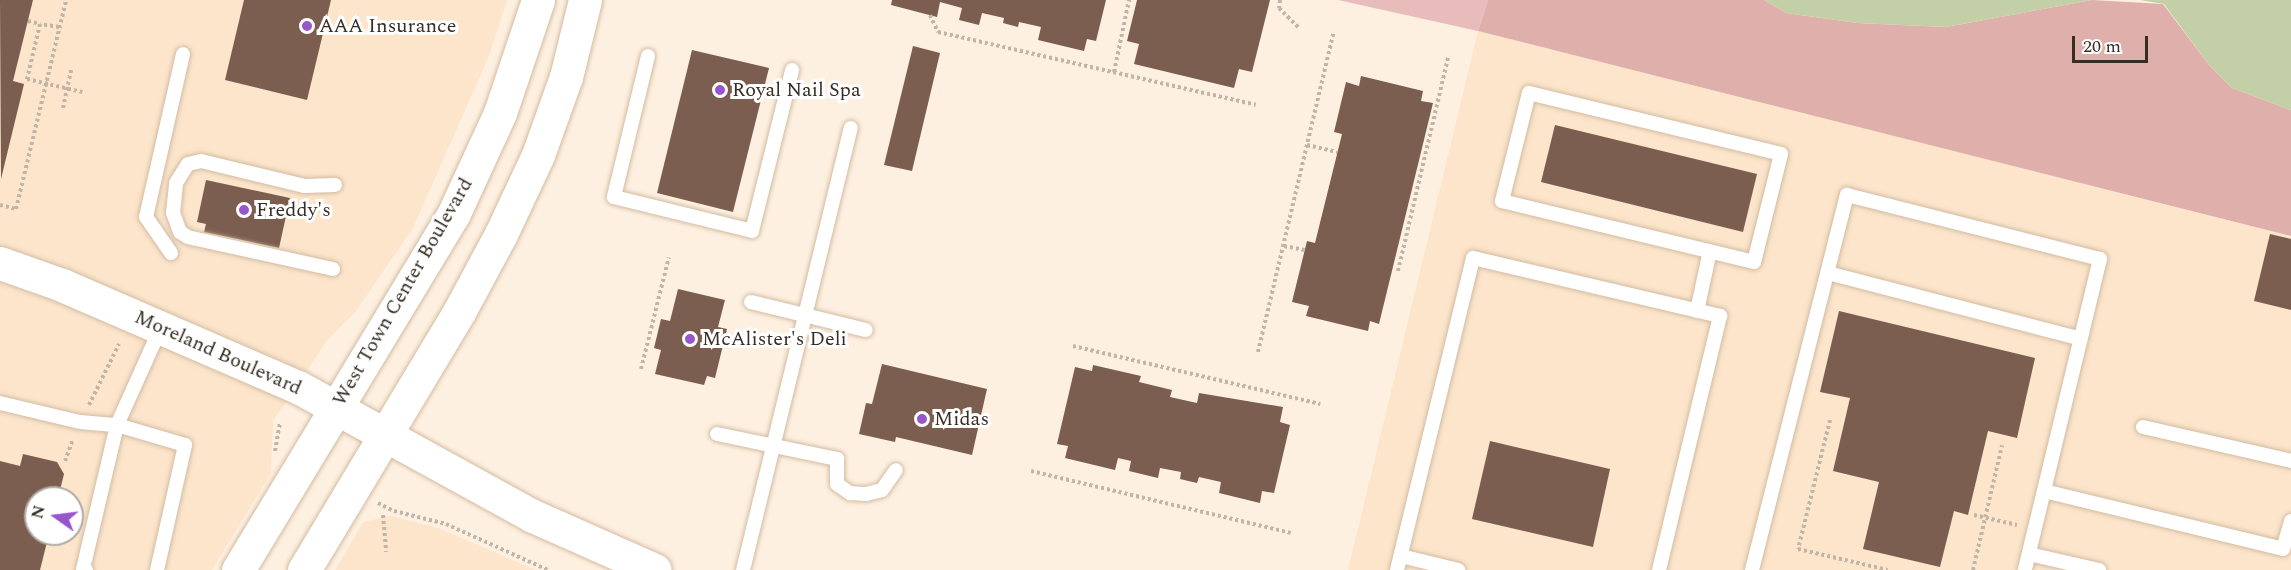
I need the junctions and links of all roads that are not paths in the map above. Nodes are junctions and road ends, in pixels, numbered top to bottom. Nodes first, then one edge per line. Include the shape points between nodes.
1 (538, 0) edge
2 (585, 0) edge
3 (183, 54) dead end
4 (648, 56) dead end
5 (792, 70) dead end
6 (851, 128) dead end
7 (335, 185) dead end
8 (1710, 251) junction
9 (171, 253) dead end
10 (0, 263) edge
11 (333, 269) dead end
12 (1828, 273) junction
13 (751, 302) dead end
14 (1697, 310) junction
15 (805, 315) junction
16 (161, 327) junction
17 (866, 330) dead end
18 (2081, 339) junction
19 (0, 403) edge
20 (335, 407) junction
21 (117, 426) junction
22 (2143, 427) dead end
23 (717, 434) dead end
24 (385, 437) junction
25 (774, 447) junction
26 (2291, 461) edge
27 (896, 470) dead end
28 (2044, 491) junction
29 (2291, 521) edge
30 (2029, 554) junction
31 (1401, 556) junction
32 (86, 570) edge
33 (157, 570) edge
34 (238, 570) edge
35 (304, 570) edge
36 (655, 570) edge
37 (743, 570) edge
38 (1397, 570) edge
39 (1458, 570) edge
40 (1659, 570) edge
41 (1752, 570) edge
42 (2025, 570) edge
43 (2099, 570) edge

1 - 20 main road, West Town Center Boulevard via 500,113 454,213
2 - 24 main road via 566,76 538,155 459,312
3 - 9 lane via 146,217
4 - 5 lane via 614,197 752,231
6 - 15 lane
7 - 11 lane via 304,186 201,161 188,164 176,183 173,213 180,232 189,237
8 - 8 lane via 1754,262 1781,154 1529,93 1502,201
8 - 14 lane
10 - 16 main road, Moreland Boulevard
12 - 18 lane
12 - 18 lane via 1847,195 2100,259
12 - 41 lane
13 - 15 lane
14 - 31 lane via 1473,258
14 - 40 lane via 1720,316
15 - 17 lane
15 - 25 lane
16 - 20 main road, Moreland Boulevard
16 - 21 lane
18 - 28 lane
19 - 21 lane via 80,422
20 - 24 main road, Moreland Boulevard
20 - 34 main road, West Town Center Boulevard
21 - 32 lane via 83,569
21 - 33 lane via 185,445
22 - 26 lane
23 - 25 lane
24 - 35 main road
24 - 36 main road, Moreland Boulevard via 588,543
25 - 27 lane via 837,459 837,484 850,493 882,489
25 - 37 lane
28 - 29 lane via 2283,549
28 - 30 lane
30 - 42 lane
30 - 43 lane
31 - 38 lane
31 - 39 lane

